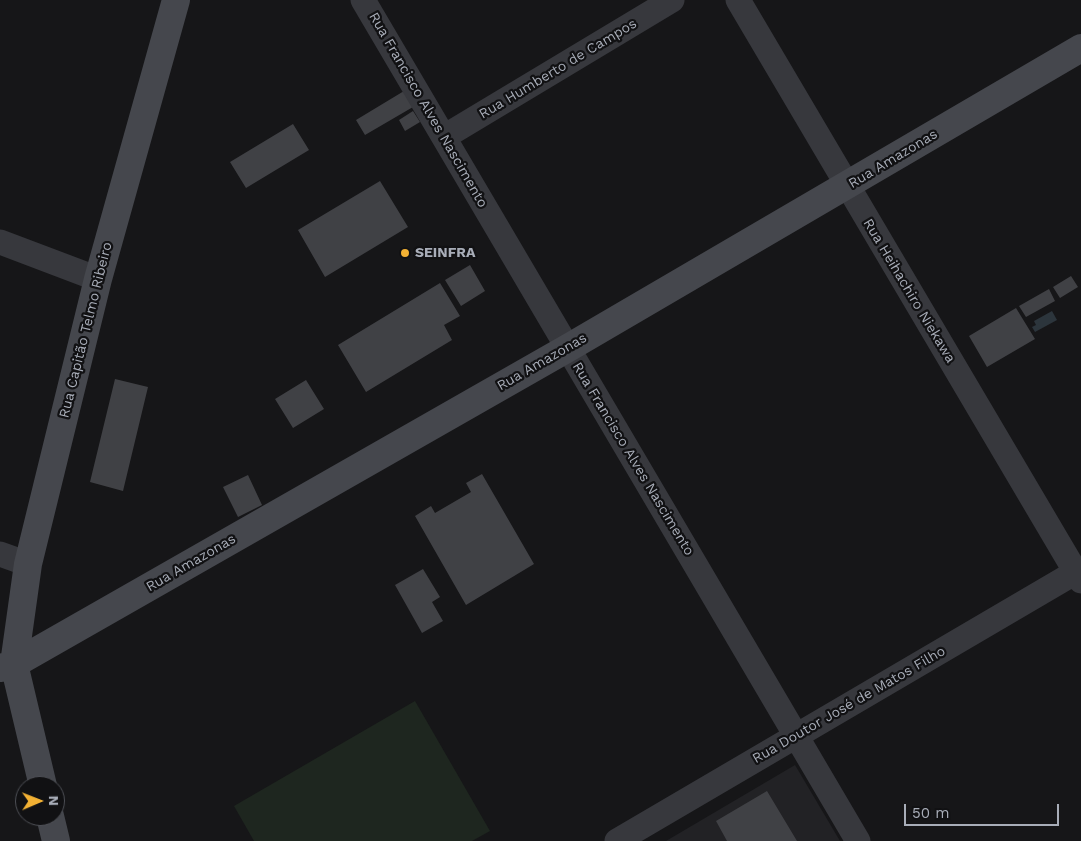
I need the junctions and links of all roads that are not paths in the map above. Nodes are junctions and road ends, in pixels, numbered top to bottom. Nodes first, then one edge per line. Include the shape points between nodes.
1 (176, 0) edge
2 (363, 0) edge
3 (672, 0) edge
4 (738, 0) edge
5 (1081, 48) edge
6 (444, 137) junction
7 (847, 186) junction
8 (0, 242) edge
9 (98, 279) junction
10 (568, 348) junction
11 (0, 554) edge
12 (28, 564) junction
13 (1079, 574) edge
14 (7, 666) edge
15 (797, 736) junction
16 (40, 776) edge
17 (52, 826) edge
18 (56, 841) edge
19 (617, 841) edge
20 (858, 841) edge

1 - 9 street, Rua Capitão Telmo Ribeiro
2 - 6 street, Rua Francisco Alves Nascimento
3 - 6 street, Rua Humberto de Campos
4 - 7 street, Rua Heihachiro Niekawa
5 - 7 street, Rua Amazonas
6 - 10 street, Rua Francisco Alves Nascimento
7 - 10 street, Rua Amazonas
7 - 13 street, Rua Heihachiro Niekawa
8 - 9 street
9 - 12 street, Rua Capitão Telmo Ribeiro
10 - 14 street, Rua Amazonas
10 - 15 street, Rua Francisco Alves Nascimento
11 - 12 street
12 - 14 street, Rua Capitão Telmo Ribeiro
13 - 15 street, Rua Doutor José de Matos Filho
14 - 16 street
15 - 19 street, Rua Doutor José de Matos Filho
15 - 20 street, Rua Francisco Alves Nascimento
17 - 18 street

